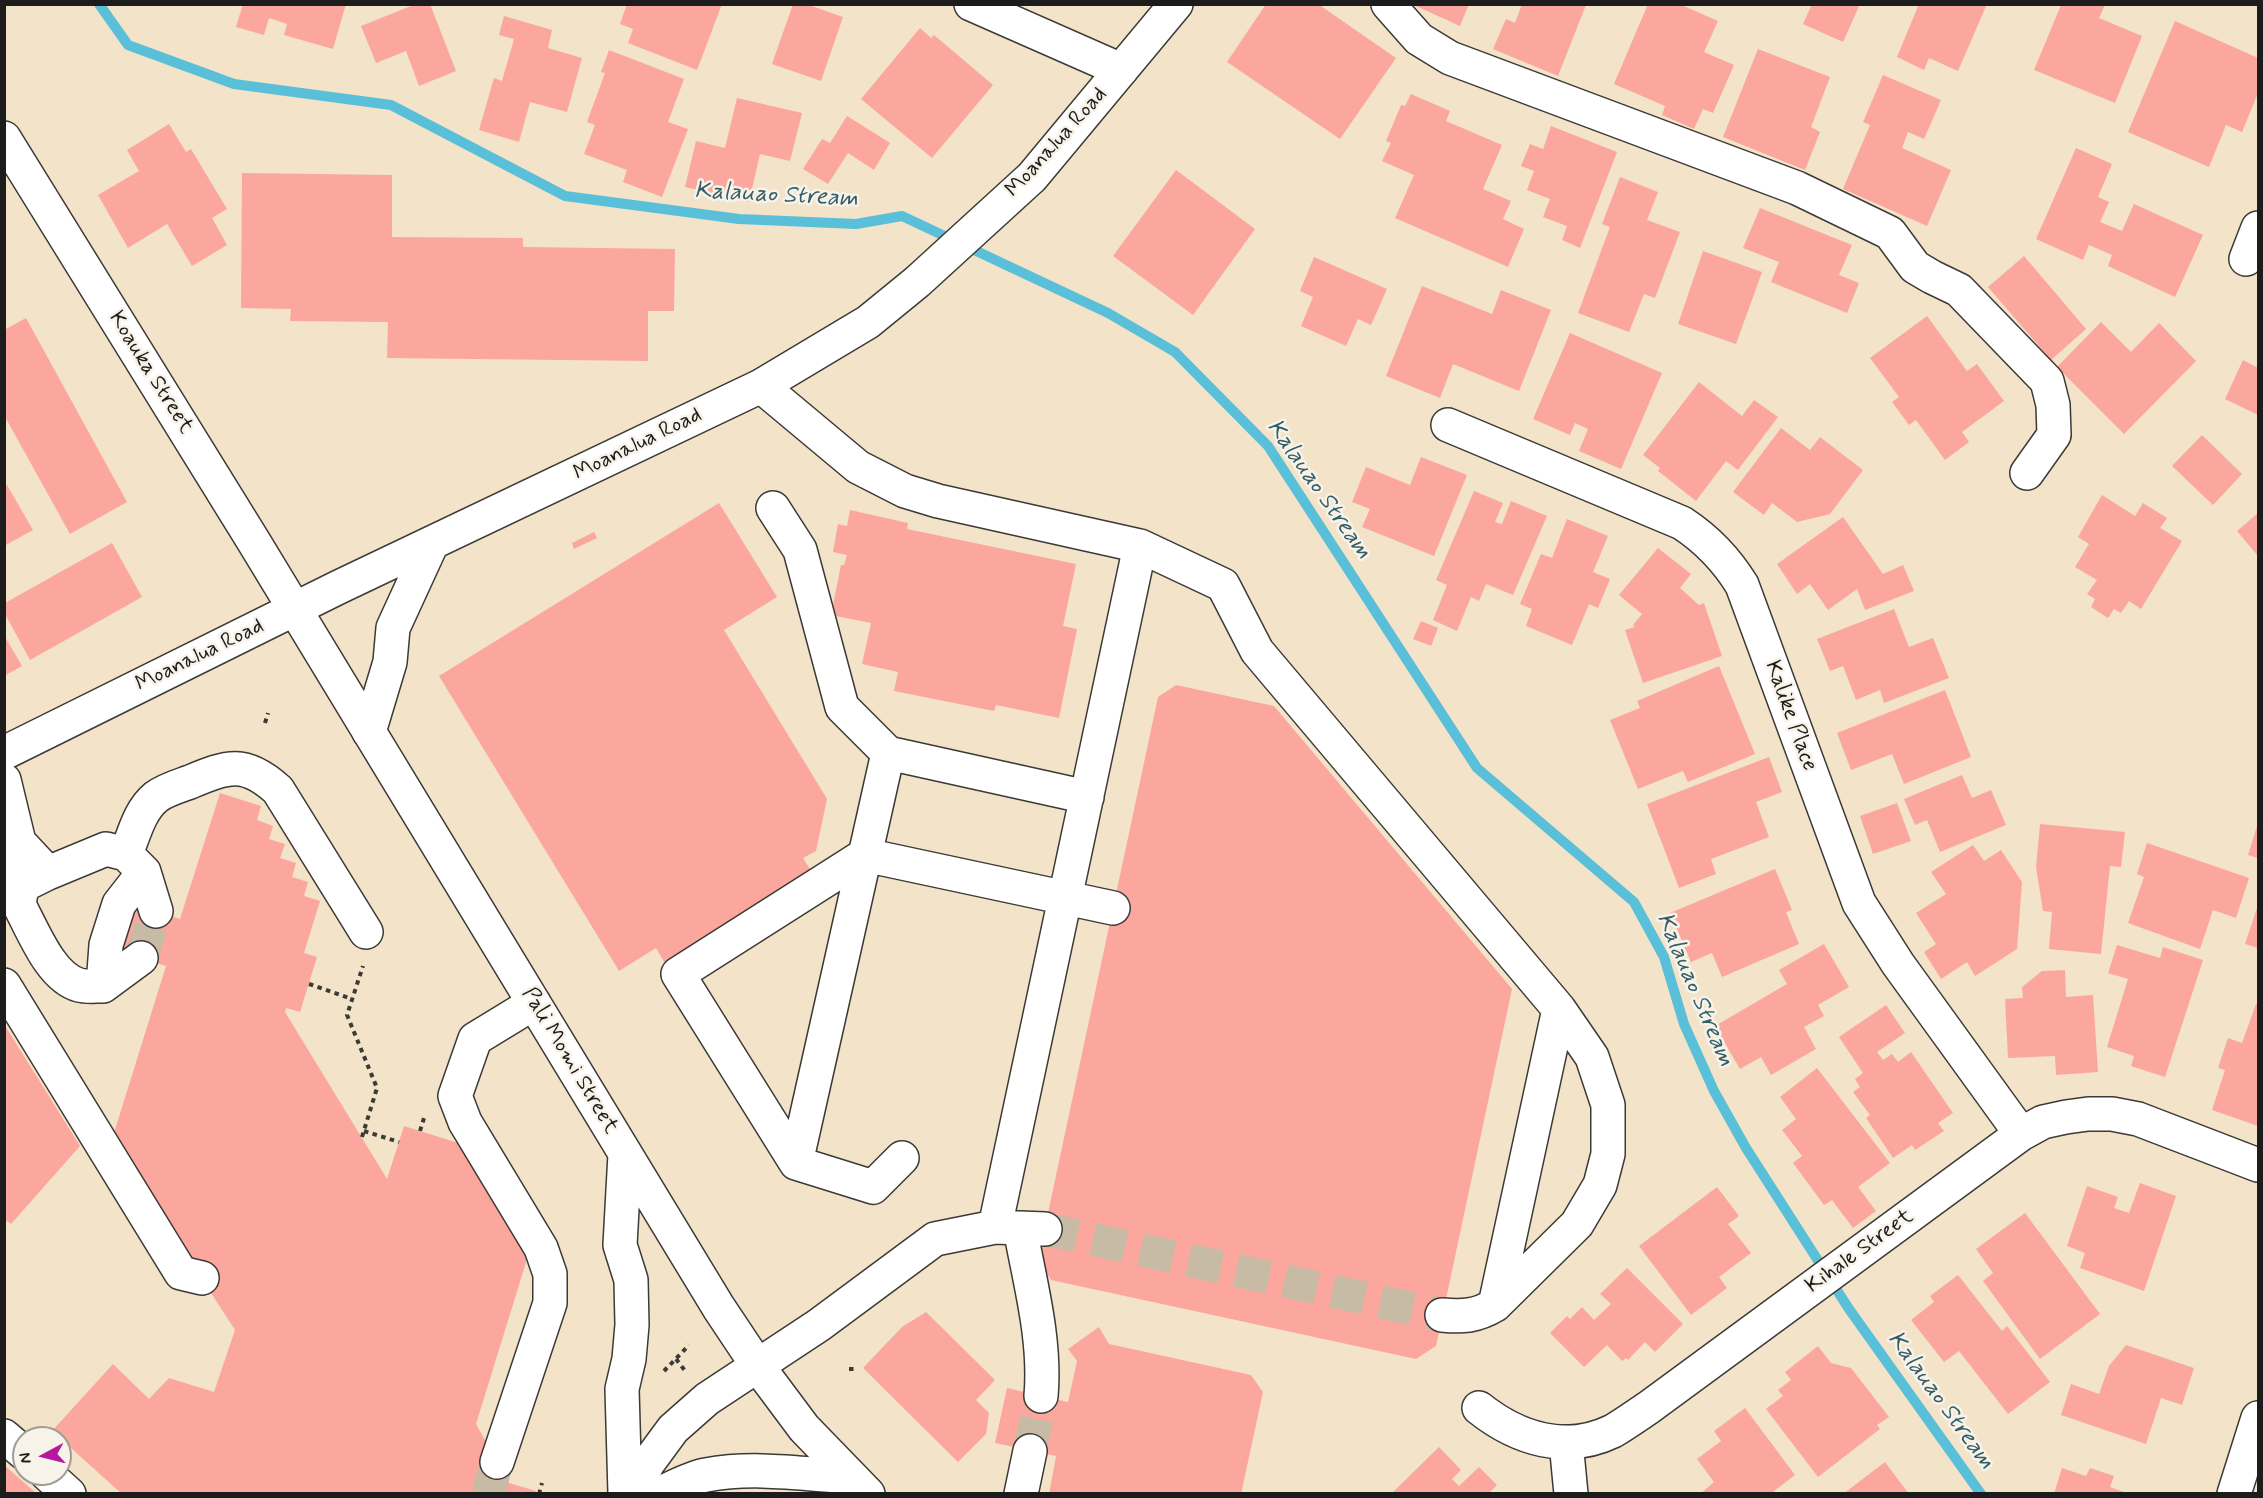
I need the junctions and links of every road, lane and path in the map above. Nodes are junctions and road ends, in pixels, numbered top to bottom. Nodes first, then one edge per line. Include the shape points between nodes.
1 (970, 4) edge
2 (1176, 4) edge
3 (1388, 4) edge
4 (1121, 70) junction
5 (4, 138) edge
6 (2259, 228) edge
7 (2246, 259) dead end
8 (760, 386) junction
9 (1448, 425) dead end
10 (2027, 473) dead end
11 (773, 507) dead end
12 (432, 543) junction
13 (1140, 546) junction
14 (294, 609) junction
15 (268, 713) dead end
16 (265, 723) dead end
17 (369, 732) junction
18 (4, 753) edge
19 (888, 753) junction
20 (4, 780) edge
21 (1086, 796) junction
22 (865, 855) junction
23 (135, 863) junction
24 (25, 874) edge
25 (1065, 898) junction
26 (1113, 908) dead end
27 (156, 911) tunnel mouth
28 (366, 944) joint
29 (141, 958) tunnel mouth
30 (309, 984) dead end
31 (4, 986) edge
32 (103, 986) junction
33 (352, 999) junction
34 (534, 1003) junction
35 (1559, 1009) junction
36 (364, 1131) junction
37 (2021, 1134) junction
38 (362, 1137) dead end
39 (399, 1142) dead end
40 (625, 1154) junction
41 (902, 1158) dead end
42 (796, 1163) junction
43 (2259, 1165) edge
44 (1020, 1228) junction
45 (202, 1278) dead end
46 (1495, 1305) junction
47 (1442, 1315) tunnel mouth
48 (676, 1359) dead end
49 (757, 1365) junction
50 (849, 1369) dead end
51 (855, 1369) dead end
52 (687, 1373) dead end
53 (1041, 1396) tunnel mouth
54 (1479, 1408) dead end
55 (2258, 1421) edge
56 (1566, 1442) junction
57 (1030, 1450) tunnel mouth
58 (497, 1462) tunnel mouth
59 (542, 1483) dead end
60 (860, 1485) edge
61 (539, 1494) edge
62 (625, 1494) edge
63 (633, 1494) edge
64 (659, 1494) edge
65 (1021, 1494) edge
66 (1571, 1494) edge
67 (2235, 1494) edge
68 (2255, 1494) edge

1 - 4 street
2 - 4 street, Moanalua Road
3 - 10 street via 1419,39 1450,58 1797,188 1890,233 1915,267 1959,290 2047,381 2054,435
4 - 8 street, Moanalua Road via 1032,177 917,282 868,322
5 - 14 street, Koauka Street
6 - 7 street
8 - 12 street, Moanalua Road
8 - 13 street via 858,467 905,491
9 - 37 street, Kalike Place via 1682,523 1729,563 1742,585 1859,903 1898,964
11 - 19 street via 800,550 842,707
12 - 14 street, Moanalua Road
12 - 17 street via 393,628 390,662
13 - 21 street
13 - 35 street via 1223,585 1257,651
14 - 17 street, Pali Momi Street
14 - 18 street, Moanalua Road
15 - 16 path
17 - 34 street, Pali Momi Street
19 - 21 street
19 - 22 street
20 - 24 street
21 - 25 street
22 - 25 street
22 - 42 street
22 - 42 street via 678,974
23 - 24 street via 106,849
23 - 27 street
23 - 28 street via 142,814 156,797 215,771 249,770 278,790
23 - 32 street via 106,945
24 - 32 street via 19,905 53,967 80,986
25 - 26 street
25 - 44 street
28 - 33 path
29 - 32 street
30 - 33 path
31 - 45 street via 181,1274
33 - 36 path via 347,1015 376,1088
34 - 40 street, Pali Momi Street
34 - 58 street via 475,1039 455,1096 465,1122 541,1248 550,1274 550,1303
35 - 46 street
35 - 46 street via 1592,1057 1608,1105 1608,1154 1600,1185 1577,1224
36 - 38 path
36 - 39 path
37 - 43 street, Kihale Street via 2043,1122 2112,1114 2138,1119
37 - 56 street, Kihale Street via 1648,1408 1596,1437
40 - 49 street, Pali Momi Street
40 - 62 street via 620,1245 631,1280 632,1325 622,1389
41 - 42 street via 873,1187
44 - 49 street via 935,1239 819,1325
44 - 53 street via 1041,1345
46 - 47 street via 1461,1317
48 - 52 path
49 - 60 street, Pali Momi Street via 804,1428
49 - 63 street via 707,1399 673,1430 648,1463
50 - 51 path
54 - 56 street, Kihale Street via 1514,1431
55 - 67 street
55 - 68 street
56 - 66 street
57 - 65 street
59 - 61 path
60 - 64 street via 779,1471 726,1472 704,1475

